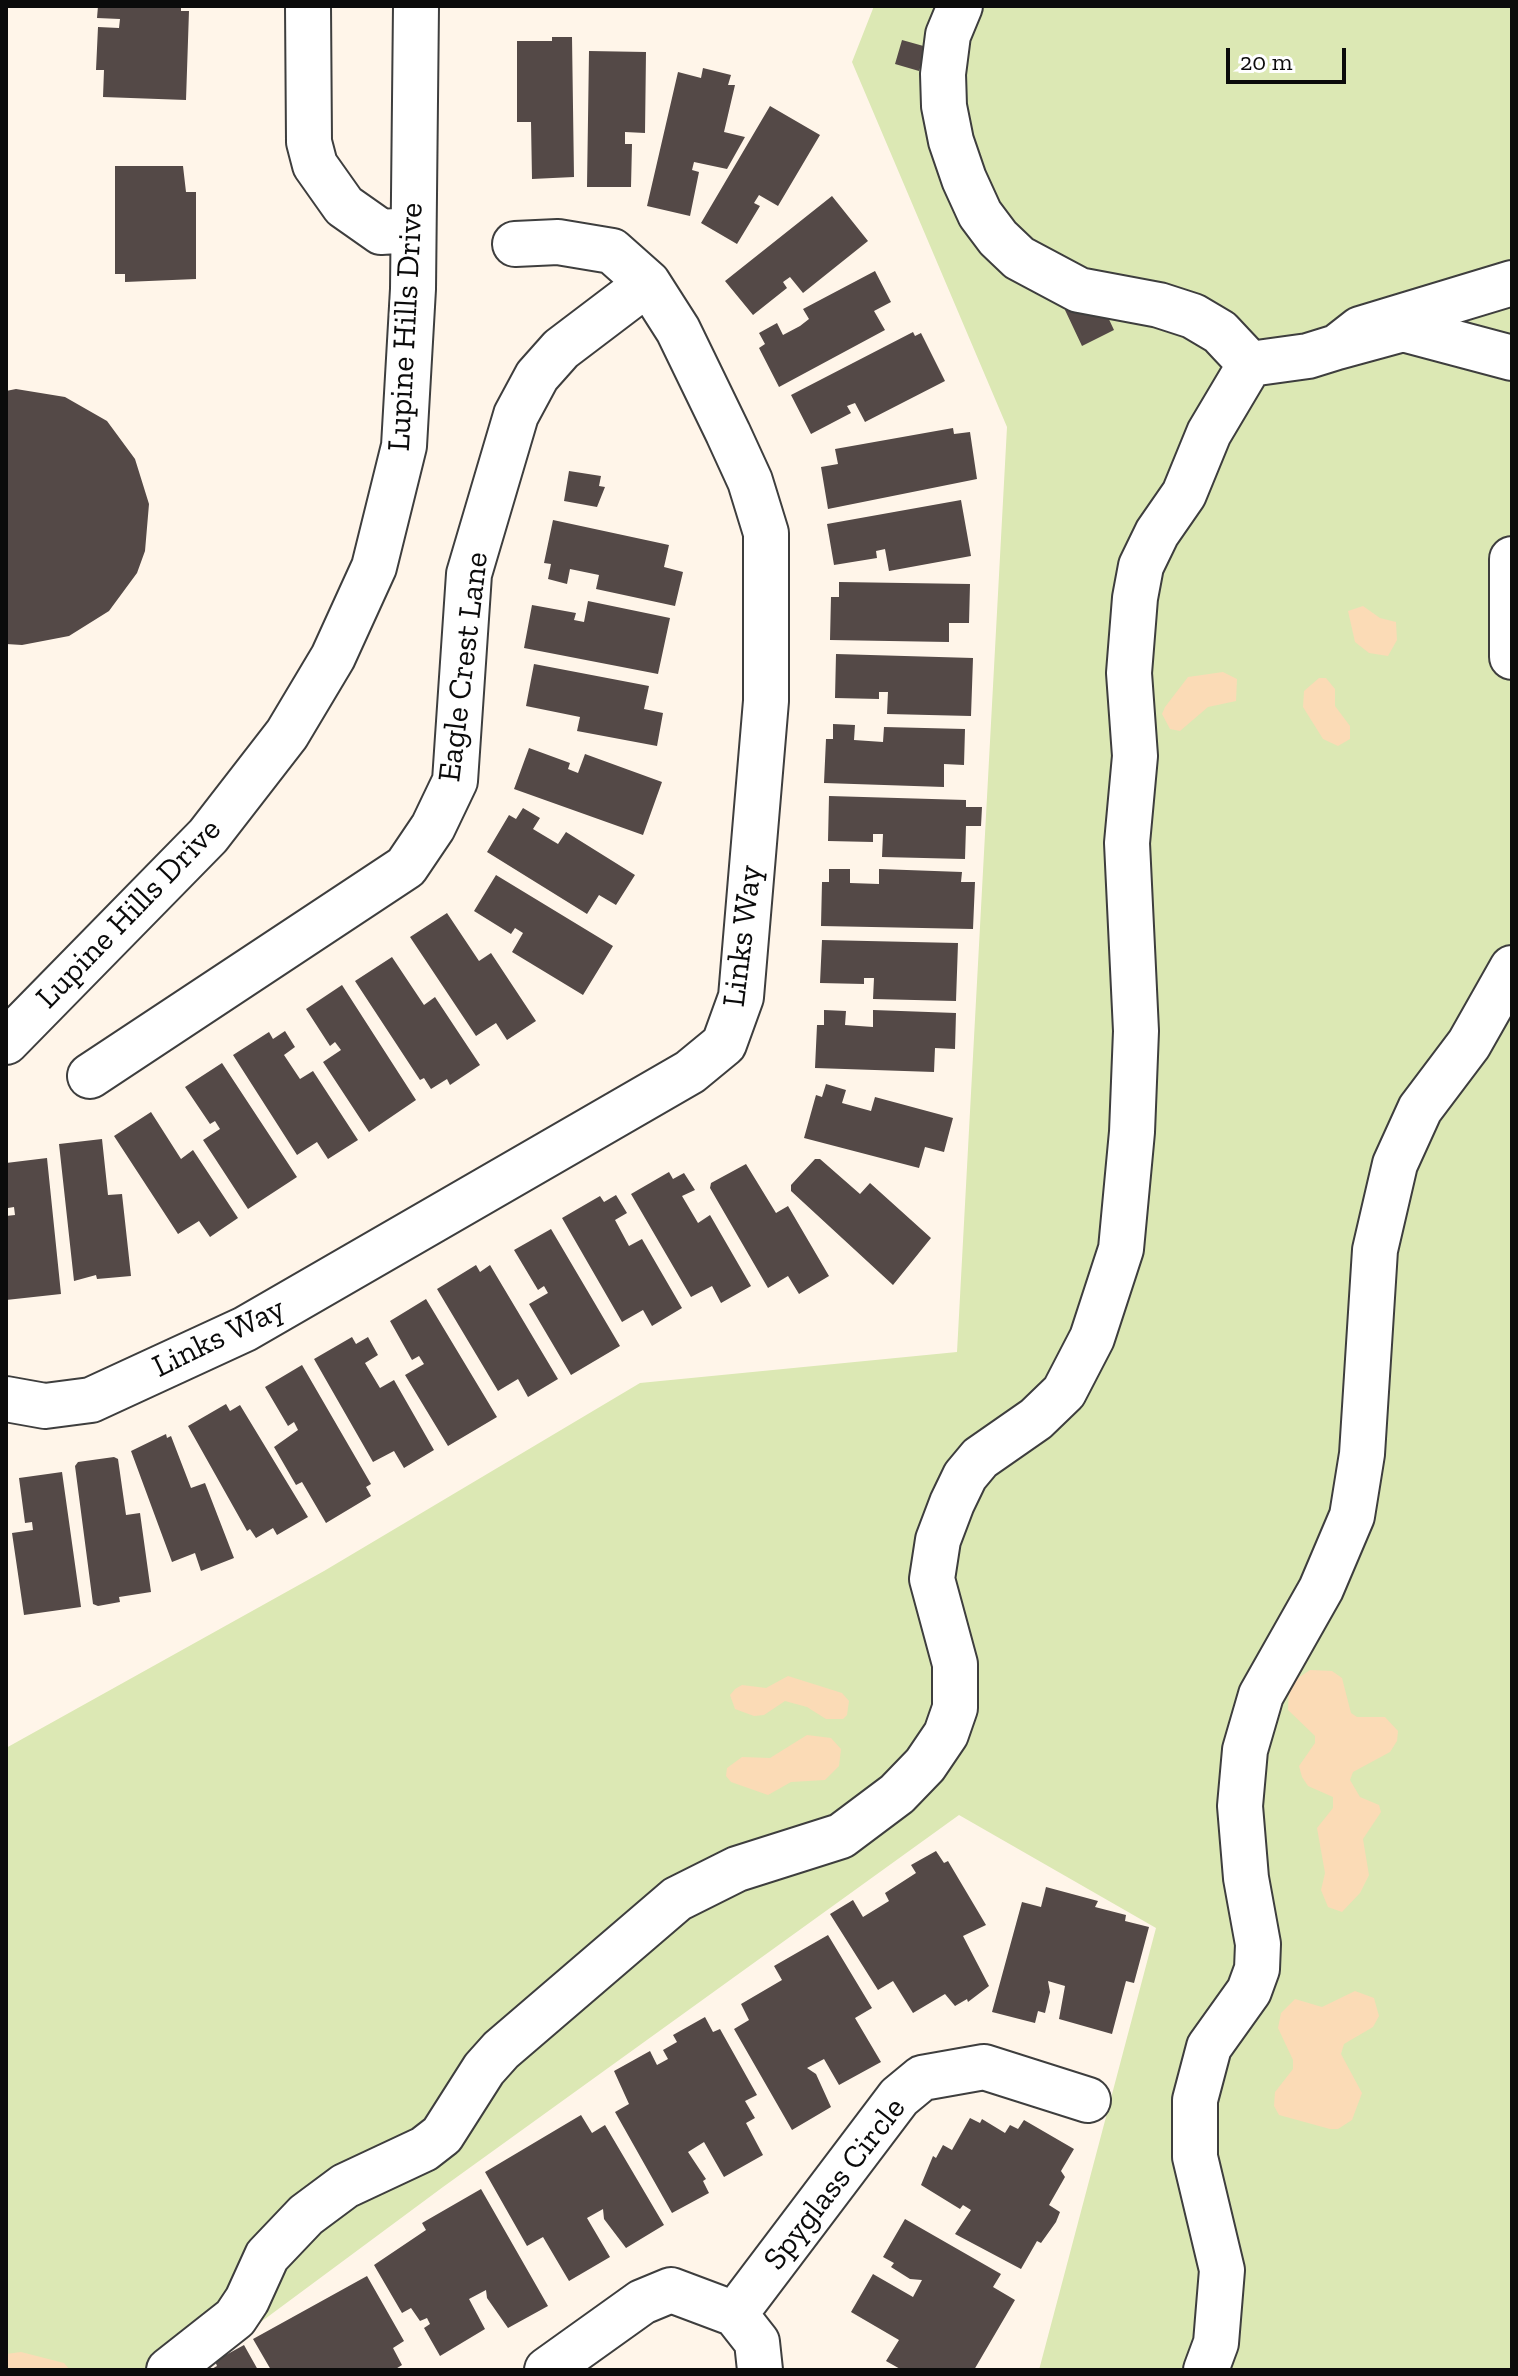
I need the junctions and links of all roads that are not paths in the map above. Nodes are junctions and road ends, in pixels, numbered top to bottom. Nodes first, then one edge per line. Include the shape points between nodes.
1 (308, 6) edge
2 (416, 6) edge
3 (960, 6) edge
4 (412, 230) junction
5 (515, 244) dead end
6 (648, 283) junction
7 (1512, 283) edge
8 (1337, 347) junction
9 (1512, 358) edge
10 (1250, 364) junction
11 (1512, 559) edge
12 (1512, 657) edge
13 (1512, 968) edge
14 (6, 1042) edge
15 (90, 1076) dead end
16 (6, 1399) edge
17 (1088, 2100) dead end
18 (735, 2314) junction
19 (169, 2370) edge
20 (547, 2370) edge
21 (760, 2370) edge
22 (1206, 2370) edge

1 - 4 street via 309,142 315,165 344,206 381,232
2 - 4 street, Lupine Hills Drive
3 - 10 street via 948,35 944,106 964,179 998,238 1019,258 1079,290 1193,316 1220,332
4 - 14 street, Lupine Hills Drive via 404,446 374,567 333,657 287,734 208,836
5 - 6 street, Links Way via 558,242 612,251
6 - 15 street, Eagle Crest Lane via 561,349 537,376 516,415 469,574 455,781 406,867
6 - 16 street, Links Way via 678,330 728,433 766,533 764,716 741,997 724,1044 690,1072 245,1329 91,1400 45,1406
7 - 8 street via 1360,329
8 - 9 street via 1403,329
8 - 10 street
10 - 19 street via 1209,433 1184,494 1157,533 1141,566 1135,598 1129,673 1135,756 1127,856 1135,1073 1121,1249 1083,1361 1064,1392 980,1458 965,1476 938,1540 932,1579 955,1664 956,1688 946,1734 897,1794 841,1836 707,1881 653,1918 501,2050 442,2135 424,2149 345,2186 306,2215 267,2256 235,2318
11 - 12 street
13 - 22 street via 1469,1044 1420,1109 1395,1164 1375,1250 1361,1470 1352,1516 1321,1589 1261,1695 1245,1750 1240,1806 1257,1969 1249,1991 1209,2047 1194,2115 1195,2157 1222,2270 1216,2343
17 - 18 street, Spyglass Circle via 984,2067 922,2078 899,2097
18 - 20 street via 671,2290 642,2302
18 - 21 street via 757,2342

